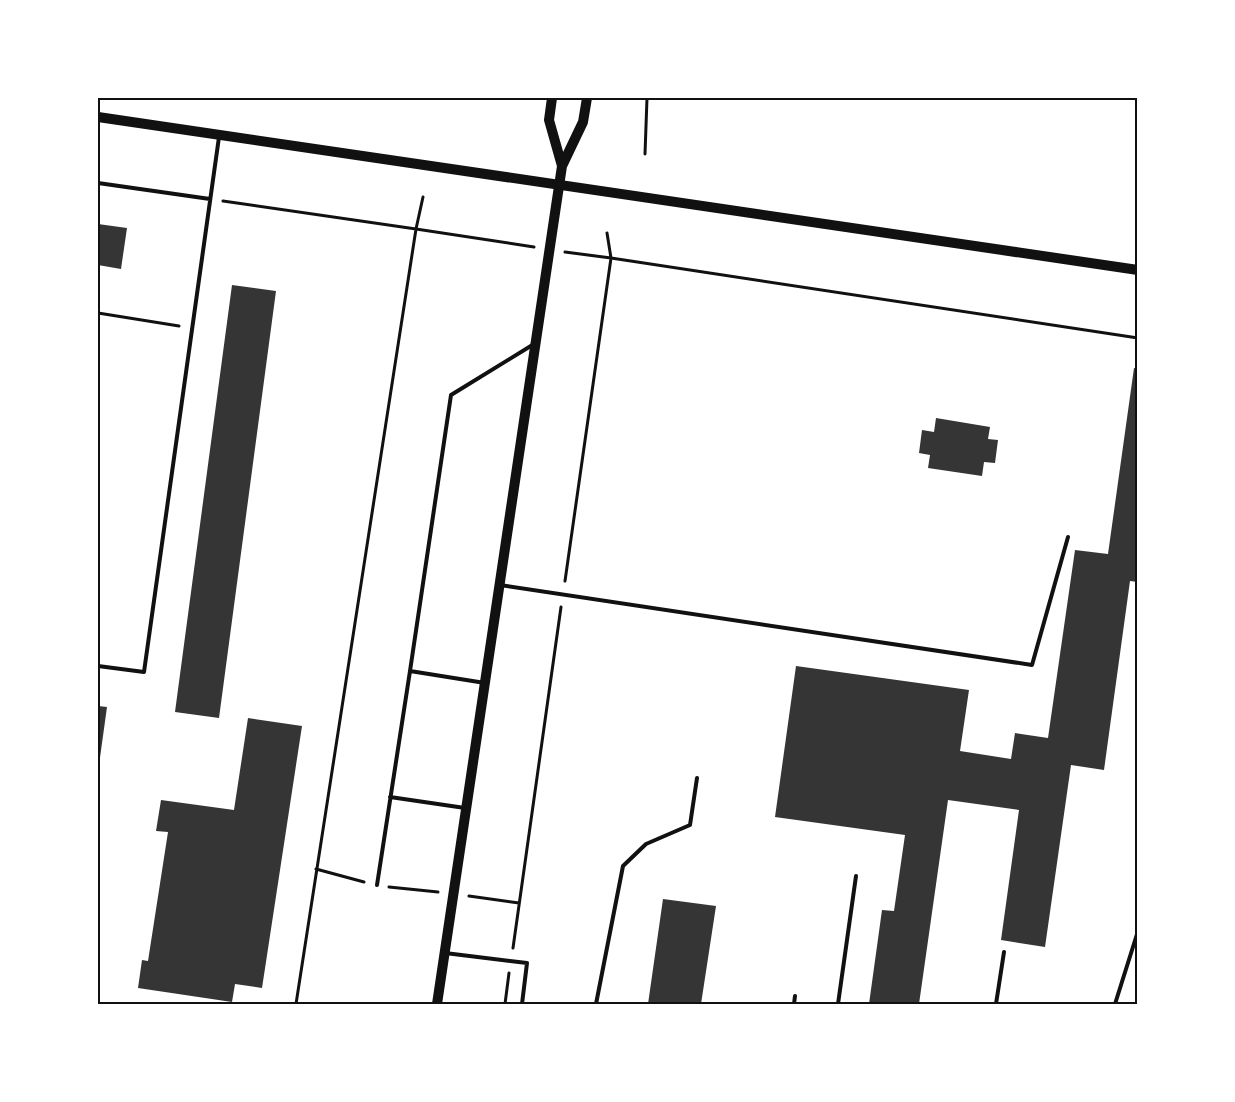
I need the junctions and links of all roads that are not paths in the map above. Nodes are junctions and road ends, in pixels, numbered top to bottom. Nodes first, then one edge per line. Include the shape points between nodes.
1 (552, 98) edge
2 (587, 98) edge
3 (98, 118) edge
4 (219, 135) junction
5 (562, 166) junction
6 (98, 183) edge
7 (559, 185) junction
8 (210, 199) junction
9 (1138, 270) edge
10 (536, 343) junction
11 (1068, 537) dead end
12 (500, 585) junction
13 (98, 666) edge
14 (410, 671) junction
15 (485, 683) junction
16 (697, 778) dead end
17 (390, 797) junction
18 (466, 808) junction
19 (856, 876) dead end
20 (377, 885) road end
21 (1138, 931) edge
22 (1004, 952) dead end
23 (445, 953) junction
24 (795, 996) dead end
25 (437, 1004) edge
26 (522, 1004) edge
27 (596, 1004) edge
28 (794, 1004) edge
29 (838, 1004) edge
30 (996, 1004) edge
31 (1115, 1004) edge

1 - 5 main road via 549,120
2 - 5 main road via 583,122
3 - 4 main road
4 - 7 main road
4 - 8 lane
5 - 7 main road
6 - 8 lane
7 - 9 main road
7 - 10 main road
8 - 13 lane via 144,672
10 - 12 main road
10 - 14 lane via 451,394
11 - 12 lane via 1032,665
12 - 15 main road
14 - 15 lane
14 - 17 lane
15 - 18 main road
16 - 27 lane via 690,825 646,844 623,866
17 - 18 lane
17 - 20 lane
18 - 23 main road
19 - 29 lane
21 - 31 lane
22 - 30 lane
23 - 25 main road
23 - 26 lane via 527,963
24 - 28 lane

